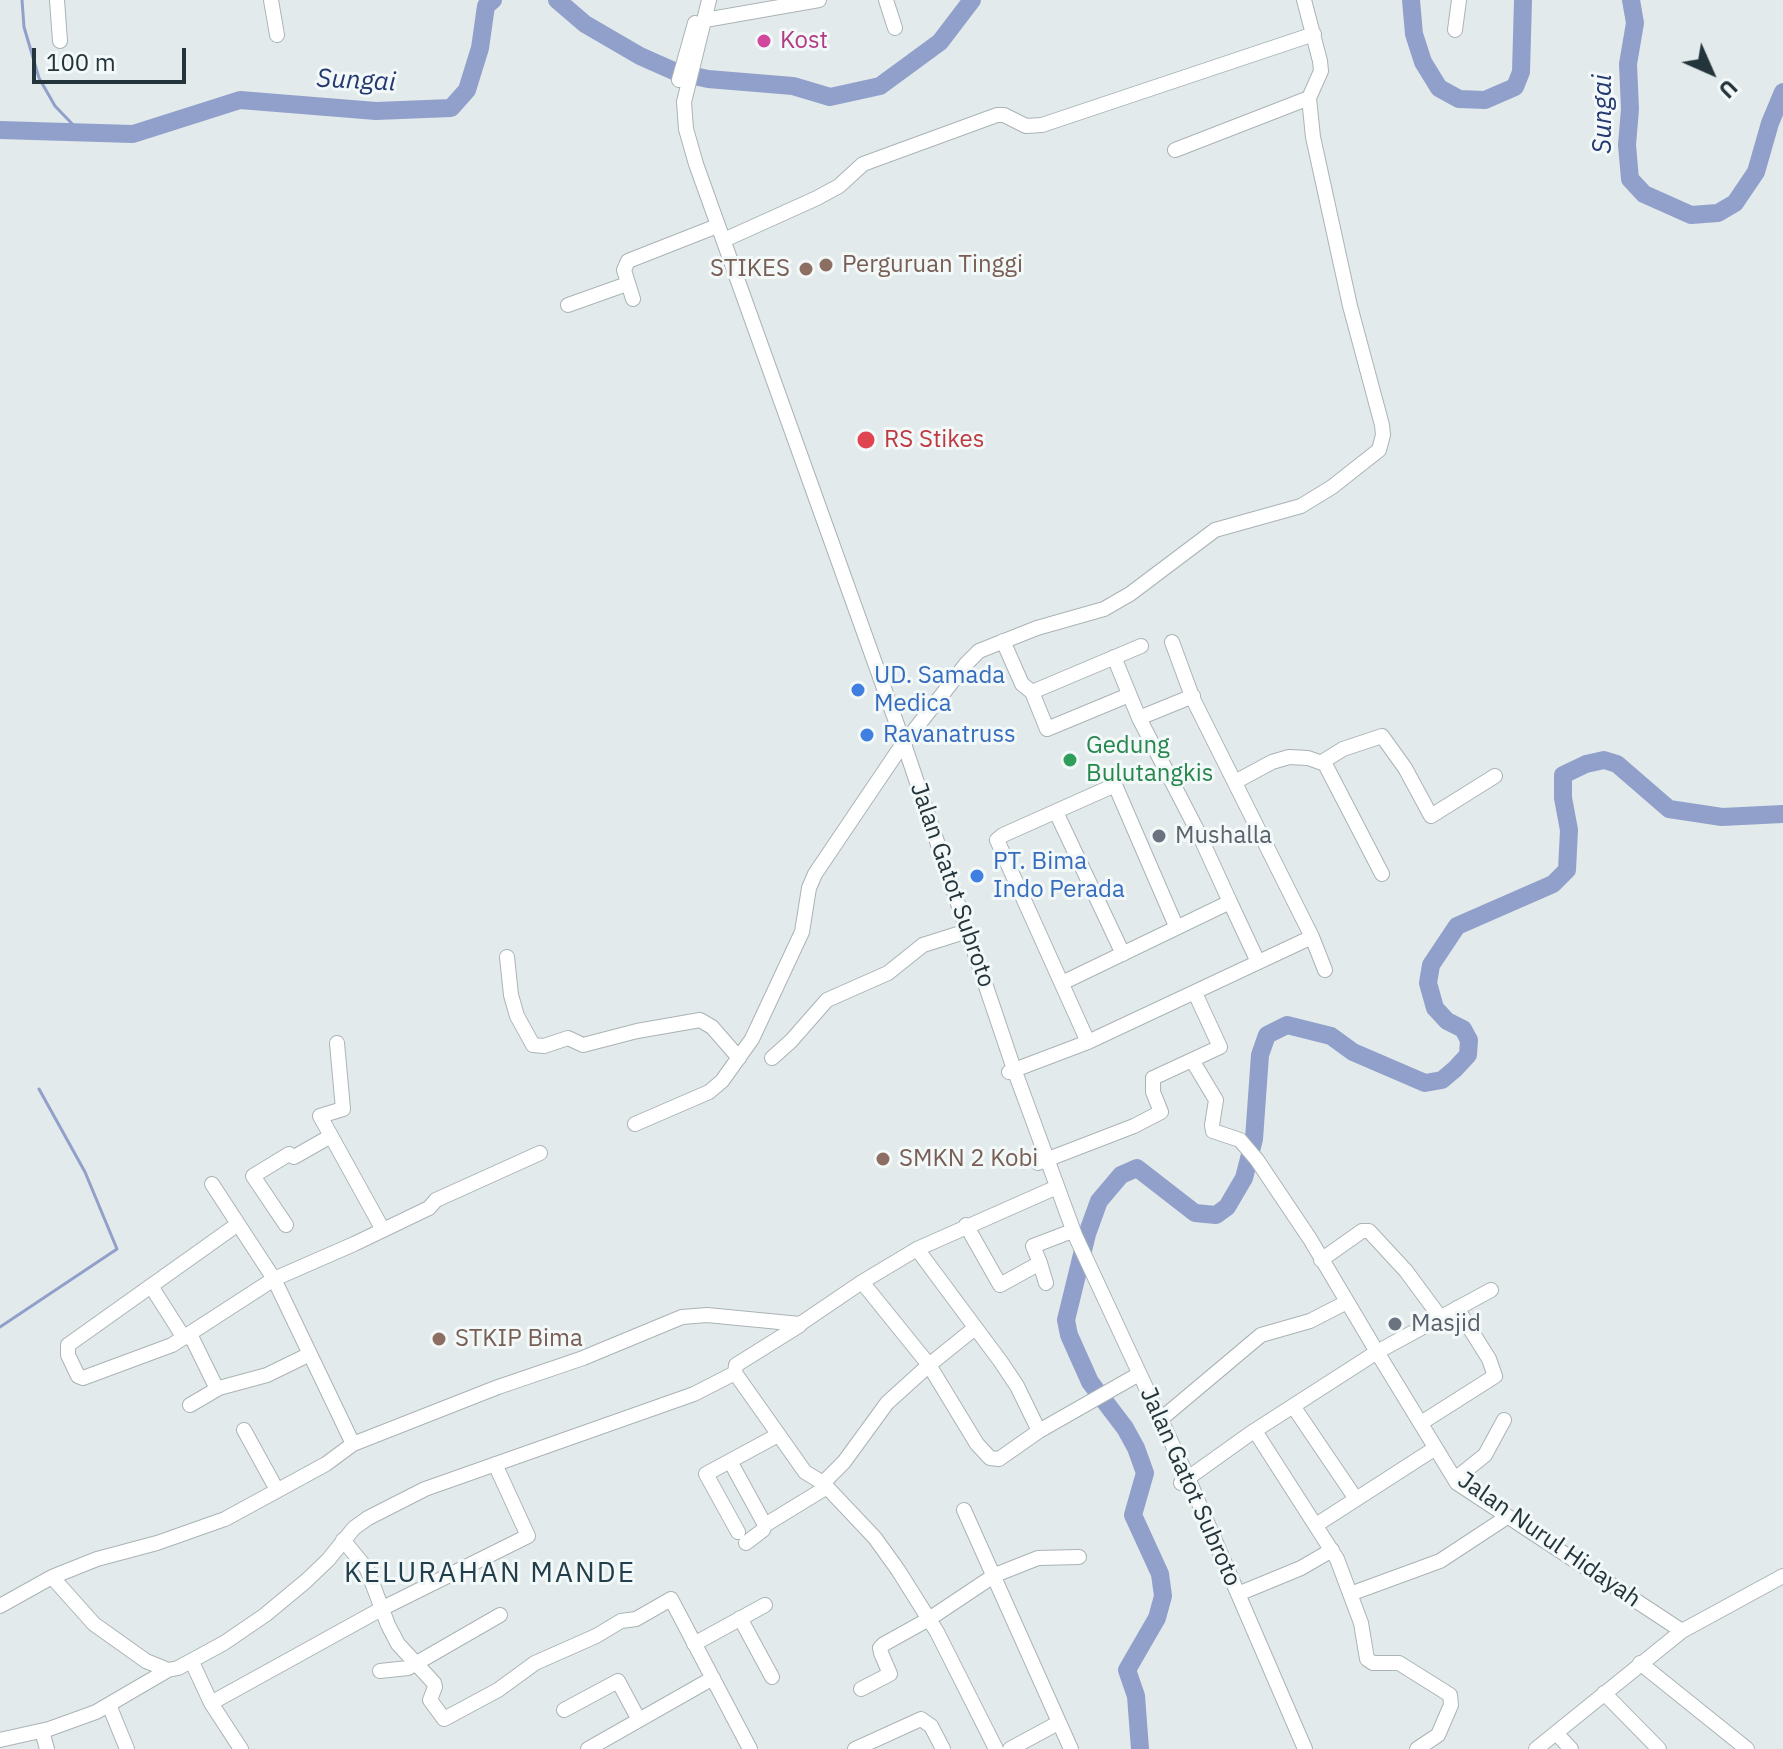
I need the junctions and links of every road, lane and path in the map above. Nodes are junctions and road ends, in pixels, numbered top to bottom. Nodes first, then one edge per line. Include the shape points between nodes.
1 (57, 0) edge
2 (271, 0) edge
3 (701, 0) edge
4 (709, 0) edge
5 (819, 0) edge
6 (886, 0) edge
7 (1304, 0) edge
8 (1459, 0) edge
9 (705, 20) junction
10 (895, 28) dead end
11 (1455, 30) dead end
12 (1314, 34) junction
13 (277, 35) dead end
14 (60, 41) dead end
15 (691, 50) junction
16 (681, 93) junction
17 (1309, 98) junction
18 (1175, 150) dead end
19 (712, 228) junction
20 (724, 240) junction
21 (627, 284) junction
22 (633, 299) dead end
23 (568, 305) dead end
24 (1003, 641) junction
25 (1172, 642) dead end
26 (1141, 646) dead end
27 (1114, 657) junction
28 (1032, 692) junction
29 (1129, 695) junction
30 (1193, 696) junction
31 (1139, 718) junction
32 (901, 748) junction
33 (1322, 762) junction
34 (1495, 776) dead end
35 (1235, 782) junction
36 (1056, 812) junction
37 (1382, 874) dead end
38 (1230, 902) junction
39 (1176, 926) junction
40 (961, 933) junction
41 (1312, 937) junction
42 (1123, 954) junction
43 (507, 957) dead end
44 (1258, 962) junction
45 (1325, 970) dead end
46 (1062, 983) junction
47 (1195, 993) junction
48 (1088, 1042) junction
49 (337, 1043) dead end
50 (739, 1058) junction
51 (772, 1058) dead end
52 (1192, 1060) junction
53 (1012, 1070) junction
54 (635, 1124) dead end
55 (331, 1136) junction
56 (540, 1153) dead end
57 (1043, 1161) junction
58 (212, 1184) dead end
59 (1052, 1189) junction
60 (238, 1224) junction
61 (286, 1225) dead end
62 (966, 1225) junction
63 (383, 1230) junction
64 (1070, 1235) junction
65 (917, 1249) junction
66 (1321, 1260) junction
67 (1083, 1261) junction
68 (1040, 1263) junction
69 (274, 1279) junction
70 (862, 1282) junction
71 (1046, 1283) dead end
72 (151, 1286) junction
73 (1491, 1290) dead end
74 (1347, 1302) junction
75 (1457, 1308) junction
76 (1440, 1317) junction
77 (800, 1324) junction
78 (975, 1328) junction
79 (187, 1336) junction
80 (1377, 1352) junction
81 (310, 1354) junction
82 (929, 1365) junction
83 (735, 1373) junction
84 (1128, 1381) junction
85 (217, 1389) junction
86 (190, 1405) dead end
87 (1293, 1406) junction
88 (1161, 1419) junction
89 (1504, 1420) dead end
90 (1421, 1423) junction
91 (244, 1430) dead end
92 (1039, 1431) junction
93 (1255, 1431) junction
94 (778, 1435) junction
95 (353, 1444) junction
96 (1434, 1449) junction
97 (730, 1461) junction
98 (495, 1464) junction
99 (1455, 1479) junction
100 (1184, 1480) junction
101 (825, 1485) junction
102 (277, 1490) junction
103 (1356, 1499) junction
104 (964, 1510) dead end
105 (1507, 1517) junction
106 (765, 1525) junction
107 (1316, 1525) junction
108 (343, 1540) junction
109 (1332, 1550) junction
110 (1079, 1557) dead end
111 (995, 1575) junction
112 (1783, 1576) edge
113 (52, 1577) junction
114 (1238, 1594) junction
115 (1350, 1594) junction
116 (2, 1600) edge
117 (765, 1605) dead end
118 (383, 1608) junction
119 (500, 1615) dead end
120 (740, 1618) junction
121 (929, 1619) junction
122 (1682, 1631) junction
123 (694, 1644) junction
124 (1256, 1648) junction
125 (192, 1662) junction
126 (1640, 1663) junction
127 (414, 1664) junction
128 (168, 1670) junction
129 (380, 1671) dead end
130 (772, 1677) dead end
131 (713, 1678) junction
132 (861, 1689) dead end
133 (1604, 1693) junction
134 (211, 1703) junction
135 (109, 1705) junction
136 (564, 1710) dead end
137 (639, 1720) junction
138 (1058, 1723) junction
139 (42, 1731) junction
140 (1557, 1734) junction
141 (0, 1740) edge
142 (611, 1743) edge
143 (47, 1749) edge
144 (127, 1749) edge
145 (241, 1749) edge
146 (588, 1749) edge
147 (750, 1749) edge
148 (855, 1749) edge
149 (943, 1749) edge
150 (996, 1749) edge
151 (1010, 1749) edge
152 (1071, 1749) edge
153 (1295, 1749) edge
154 (1305, 1749) edge
155 (1417, 1749) edge
156 (1536, 1749) edge
157 (1571, 1749) edge
158 (1659, 1749) edge
159 (1747, 1749) edge

1 - 14 street
2 - 13 street
3 - 15 street, Jalan Gatot Subroto
4 - 9 street, Jalan Gatot Subroto
5 - 9 street
6 - 10 street
7 - 12 street
8 - 11 street
9 - 15 street, Jalan Gatot Subroto
12 - 17 street via 1321,71
12 - 20 street via 1042,125 1026,126 1004,115 983,120 863,164 839,186
15 - 16 street, Jalan Gatot Subroto
16 - 19 street, Jalan Gatot Subroto via 676,116 680,136
16 - 20 street, Jalan Gatot Subroto via 686,129
17 - 18 street
17 - 24 street via 1350,306 1382,425 1379,450 1301,506 1215,530 1104,609
19 - 21 street via 628,261
19 - 32 street, Jalan Gatot Subroto
20 - 32 street, Jalan Gatot Subroto
21 - 22 street
21 - 23 street
24 - 28 street via 1022,684
24 - 32 street via 979,651 966,664
25 - 30 street
26 - 27 street
27 - 28 street
27 - 29 street
28 - 29 street via 1047,729
29 - 31 street
30 - 31 street
30 - 35 street
31 - 38 street
32 - 40 street, Jalan Gatot Subroto
32 - 50 street via 815,874 802,932
32 - 53 street, Jalan Gatot Subroto
33 - 34 street via 1382,736 1431,816
33 - 35 street via 1289,757
33 - 37 street
35 - 41 street
36 - 39 street via 1115,785
36 - 42 street
36 - 46 street via 997,840
38 - 39 street
38 - 44 street
39 - 42 street
40 - 51 street via 923,945 888,973 827,1000
40 - 53 street, Jalan Gatot Subroto
41 - 44 street
41 - 45 street
42 - 46 street
43 - 50 street via 517,1016 535,1046 568,1038 583,1045 700,1020
44 - 47 street
46 - 48 street
47 - 48 street
47 - 52 street via 1220,1047
48 - 53 street
49 - 55 street via 343,1109 320,1116
50 - 54 street via 717,1088
52 - 57 street via 1153,1078 1153,1092 1162,1108 1157,1115
52 - 66 street, Jalan Nurul Hidayah via 1216,1100 1213,1131 1240,1140 1257,1160
53 - 57 street, Jalan Gatot Subroto
55 - 61 street via 253,1176
55 - 63 street
56 - 63 street
57 - 59 street, Jalan Gatot Subroto
58 - 60 street
59 - 62 street
59 - 64 street, Jalan Gatot Subroto
60 - 69 street
60 - 72 street
62 - 65 street
62 - 68 street via 1000,1285
63 - 69 street
64 - 67 street, Jalan Gatot Subroto
64 - 68 street via 1033,1246
65 - 70 street
65 - 78 street
66 - 74 street, Jalan Nurul Hidayah
66 - 76 street via 1369,1231
67 - 84 street, Jalan Gatot Subroto
67 - 88 street, Jalan Gatot Subroto
68 - 71 street
69 - 79 street
69 - 81 street
70 - 77 street
70 - 82 street
72 - 79 street
72 - 79 street via 68,1345 74,1369 84,1378
73 - 75 street
74 - 80 street, Jalan Nurul Hidayah
74 - 88 street via 1310,1321 1261,1335
75 - 76 street
75 - 90 street via 1495,1376
76 - 80 street
77 - 83 street via 736,1365
77 - 95 street via 682,1317
78 - 82 street
78 - 92 street via 1017,1386
79 - 85 street
80 - 87 street
80 - 90 street, Jalan Nurul Hidayah
81 - 85 street via 267,1375
81 - 95 street
82 - 92 street via 990,1458 999,1459
82 - 101 street via 887,1403
83 - 94 street
83 - 98 street via 694,1394
84 - 92 street
84 - 100 street, Jalan Gatot Subroto
85 - 86 street
87 - 93 street
87 - 103 street
88 - 100 street, Jalan Gatot Subroto
89 - 99 street via 1485,1455
90 - 96 street, Jalan Nurul Hidayah
91 - 102 street
93 - 100 street
93 - 107 street
94 - 97 street
94 - 101 street via 805,1472
95 - 102 street
96 - 99 street, Jalan Nurul Hidayah
96 - 103 street
97 - 106 street
97 - 106 street via 706,1474 742,1538
98 - 108 street via 396,1503
98 - 118 street via 528,1536
99 - 105 street, Jalan Nurul Hidayah
100 - 114 street, Jalan Gatot Subroto
100 - 124 street, Jalan Gatot Subroto
101 - 106 street
101 - 121 street via 875,1538
102 - 113 street via 225,1519
103 - 107 street
104 - 111 street
105 - 115 street via 1440,1561
105 - 122 street, Jalan Nurul Hidayah
107 - 109 street
108 - 118 street via 367,1569
108 - 125 street via 328,1560 265,1615
109 - 114 street
109 - 115 street
110 - 111 street via 1038,1558
111 - 121 street
111 - 138 street
112 - 122 street
113 - 116 street
113 - 128 street via 94,1624
114 - 124 street, Jalan Gatot Subroto
115 - 155 street via 1367,1659 1399,1663 1451,1697 1438,1735
117 - 120 street
118 - 127 street via 393,1635
118 - 134 street
119 - 127 street
120 - 123 street
120 - 130 street
121 - 132 street via 880,1648 890,1674
121 - 150 street
122 - 126 street
123 - 127 street via 671,1599 535,1663 444,1719 430,1700 434,1683
123 - 131 street
124 - 153 street, Jalan Gatot Subroto
124 - 154 street, Jalan Gatot Subroto
125 - 128 street
125 - 134 street
126 - 133 street
126 - 159 street
127 - 129 street
128 - 135 street
131 - 137 street
131 - 147 street
133 - 140 street
133 - 158 street
134 - 145 street
135 - 139 street
135 - 144 street
136 - 137 street via 618,1681
137 - 142 street
138 - 151 street
138 - 152 street
139 - 141 street
139 - 143 street
140 - 156 street
140 - 157 street
142 - 146 street
148 - 149 street via 921,1719

